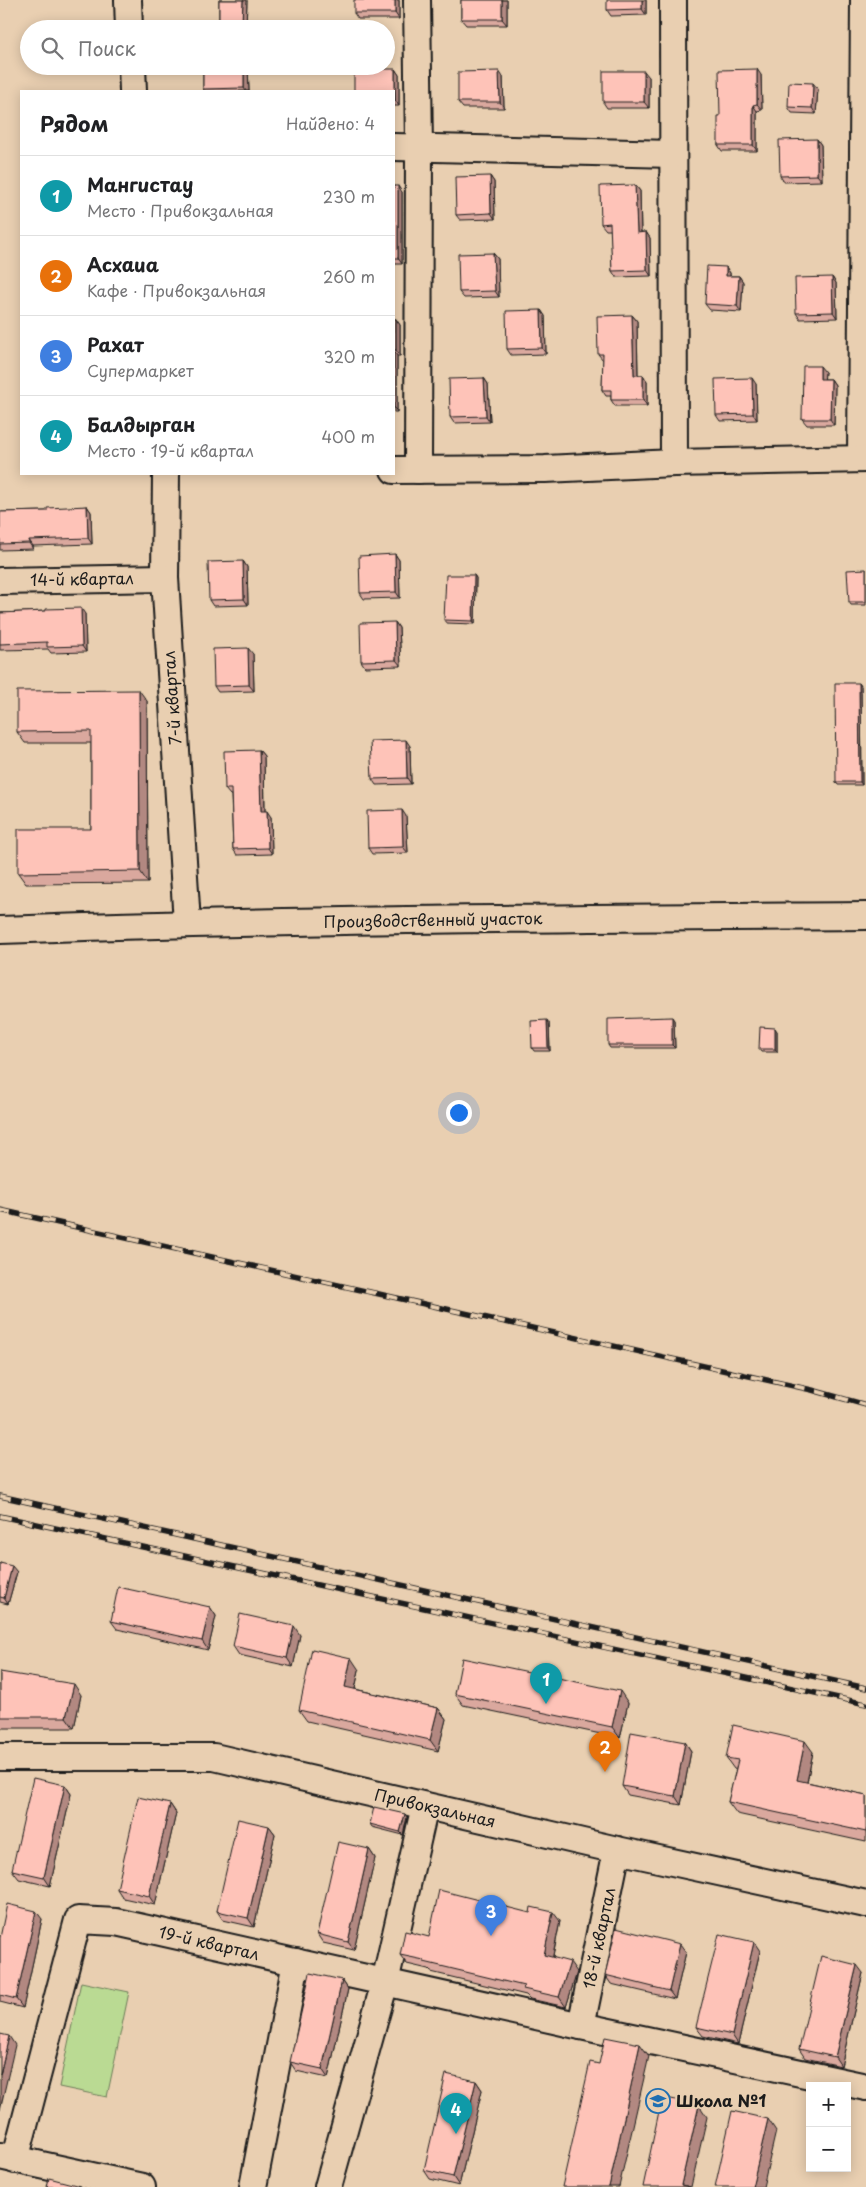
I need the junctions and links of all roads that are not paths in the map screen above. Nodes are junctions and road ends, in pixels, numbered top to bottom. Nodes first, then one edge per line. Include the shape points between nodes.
1 (128, 0) edge
2 (417, 0) edge
3 (673, 0) edge
4 (864, 0) edge
5 (129, 20) edge
6 (132, 75) edge
7 (133, 90) edge
8 (406, 147) edge
9 (673, 154) junction
10 (864, 459) edge
11 (674, 463) junction
12 (406, 470) edge
13 (166, 475) edge
14 (165, 578) junction
15 (0, 581) edge
16 (866, 916) edge
17 (187, 923) junction
18 (0, 930) edge
19 (0, 1758) edge
20 (425, 1806) junction
21 (618, 1850) junction
22 (866, 1904) edge
23 (296, 1962) junction
24 (385, 1982) junction
25 (581, 2026) junction
26 (866, 2087) edge
27 (8, 2158) edge
28 (142, 2187) edge
29 (253, 2187) edge
30 (328, 2187) edge

1 - 5 street
2 - 8 street
3 - 9 street
4 - 10 street
6 - 7 street
8 - 9 street
8 - 12 street
9 - 11 street
10 - 11 street
11 - 12 street via 545,469
13 - 14 street, 7-й квартал
14 - 15 street, 14-й квартал
14 - 17 street, 7-й квартал
16 - 17 street, Производственный участок
17 - 18 street, Производственный участок
19 - 20 street, Привокзальная via 214,1757
20 - 21 street, Привокзальная
20 - 24 street
21 - 22 street, Привокзальная
21 - 25 street, 18-й квартал
23 - 24 street, 19-й квартал
23 - 27 street, 19-й квартал via 116,1922 78,1920
23 - 29 street
24 - 25 street, 19-й квартал
24 - 30 street
25 - 26 street, 19-й квартал
27 - 28 street

